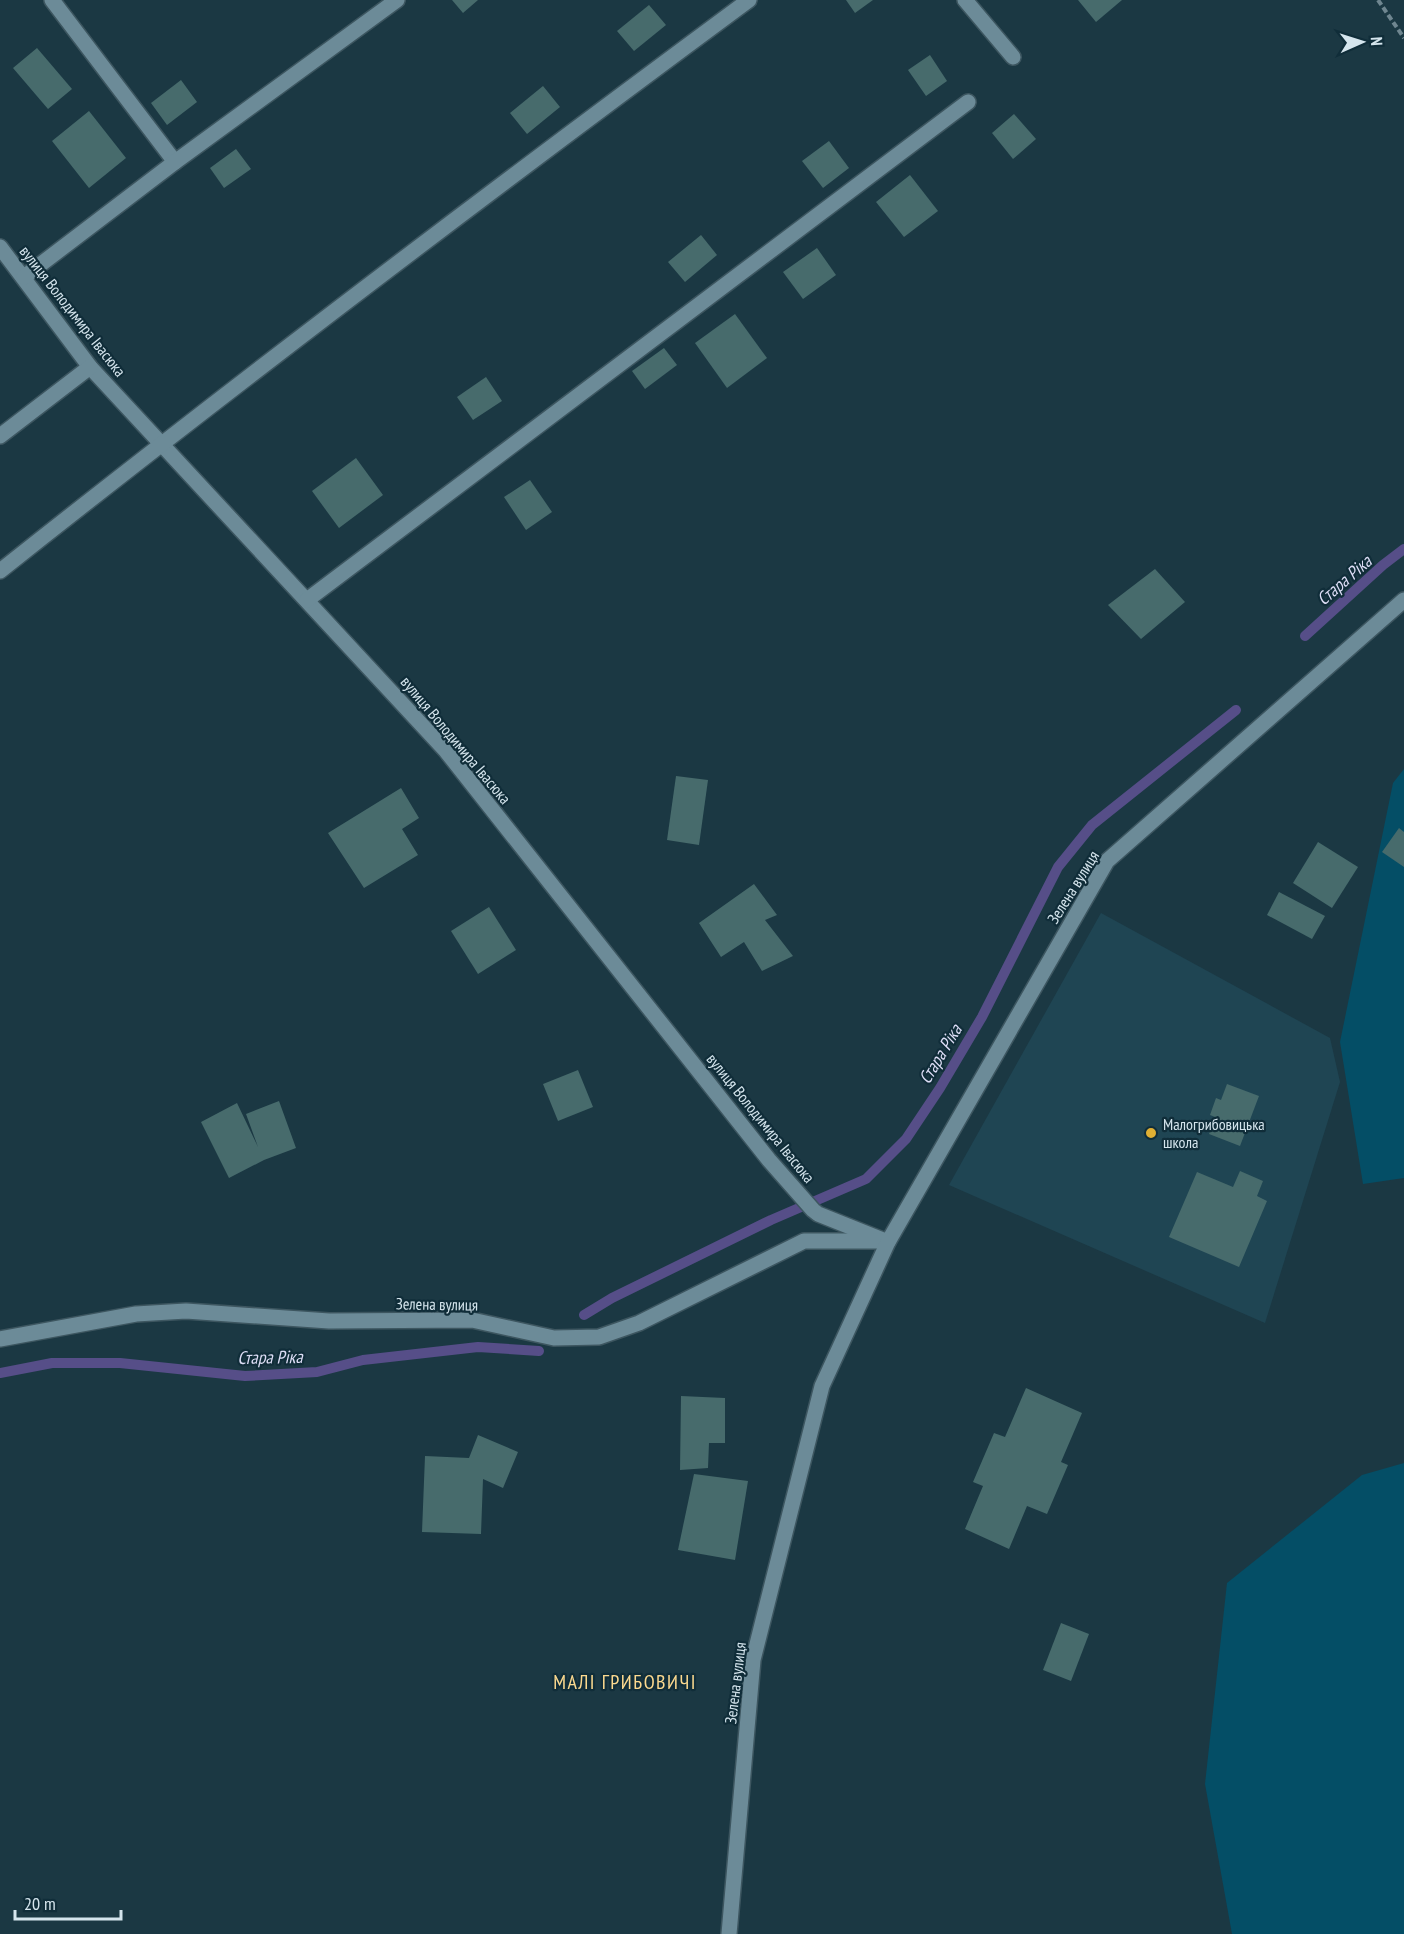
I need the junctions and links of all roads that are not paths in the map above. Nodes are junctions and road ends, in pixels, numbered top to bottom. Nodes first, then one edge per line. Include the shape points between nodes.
1 (52, 0) edge
2 (397, 0) edge
3 (749, 0) edge
4 (965, 0) edge
5 (1013, 57) dead end
6 (968, 102) dead end
7 (175, 162) junction
8 (0, 247) edge
9 (24, 277) junction
10 (90, 367) junction
11 (0, 436) edge
12 (162, 443) junction
13 (0, 572) edge
14 (307, 600) junction
15 (1404, 600) edge
16 (888, 1242) junction
17 (0, 1339) edge
18 (729, 1934) edge

1 - 7 street
2 - 7 street
3 - 12 street
4 - 5 street
6 - 14 street
7 - 9 street
8 - 9 street, вулиця Володимира Івасюка
9 - 10 street, вулиця Володимира Івасюка
10 - 11 street
10 - 12 street, вулиця Володимира Івасюка
12 - 13 street
12 - 14 street, вулиця Володимира Івасюка
14 - 16 street, вулиця Володимира Івасюка via 446,751 769,1160 813,1210
15 - 16 street, Зелена вулиця via 1107,861
16 - 17 street, Зелена вулиця via 804,1241 639,1323 599,1337 554,1338 472,1320 329,1321 186,1311 136,1314
16 - 18 street, Зелена вулиця via 822,1386 753,1660

